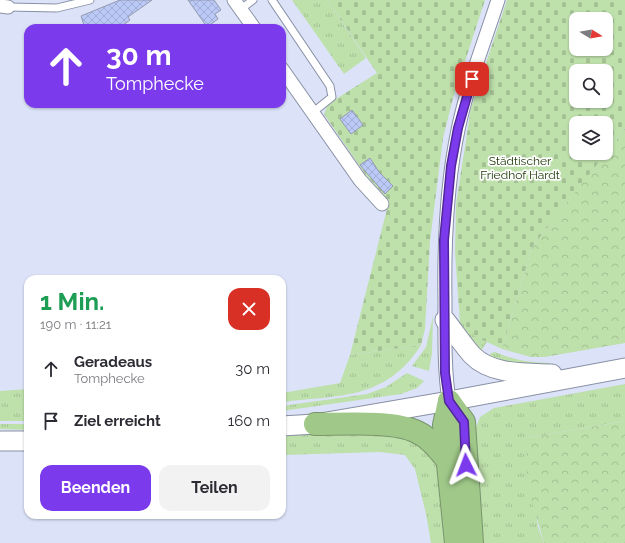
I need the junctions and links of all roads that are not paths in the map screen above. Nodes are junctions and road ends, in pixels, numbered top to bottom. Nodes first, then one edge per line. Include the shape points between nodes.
1 (90, 0) edge
2 (253, 0) edge
3 (272, 0) edge
4 (498, 0) edge
5 (238, 4) edge
6 (4, 7) edge
7 (251, 24) edge
8 (286, 75) edge
9 (312, 113) junction
10 (382, 204) dead end
11 (445, 320) junction
12 (625, 368) edge
13 (581, 376) junction
14 (449, 401) junction
15 (315, 424) junction
16 (286, 426) edge
17 (0, 441) edge
18 (24, 441) edge
19 (448, 461) junction
20 (456, 543) edge
21 (472, 543) edge

1 - 6 lane via 57,8
2 - 5 lane
3 - 9 lane via 330,86 332,96
4 - 11 street via 458,128 451,166 444,240
5 - 7 street
8 - 9 street
9 - 10 street via 360,180
11 - 13 main road via 472,355 491,367 517,372
11 - 14 street via 445,373
12 - 13 main road
13 - 14 main road
14 - 15 main road
14 - 19 highway via 444,425
14 - 21 highway via 464,422
15 - 16 main road
15 - 19 highway via 392,426 416,431 438,448
17 - 18 main road
19 - 20 highway

